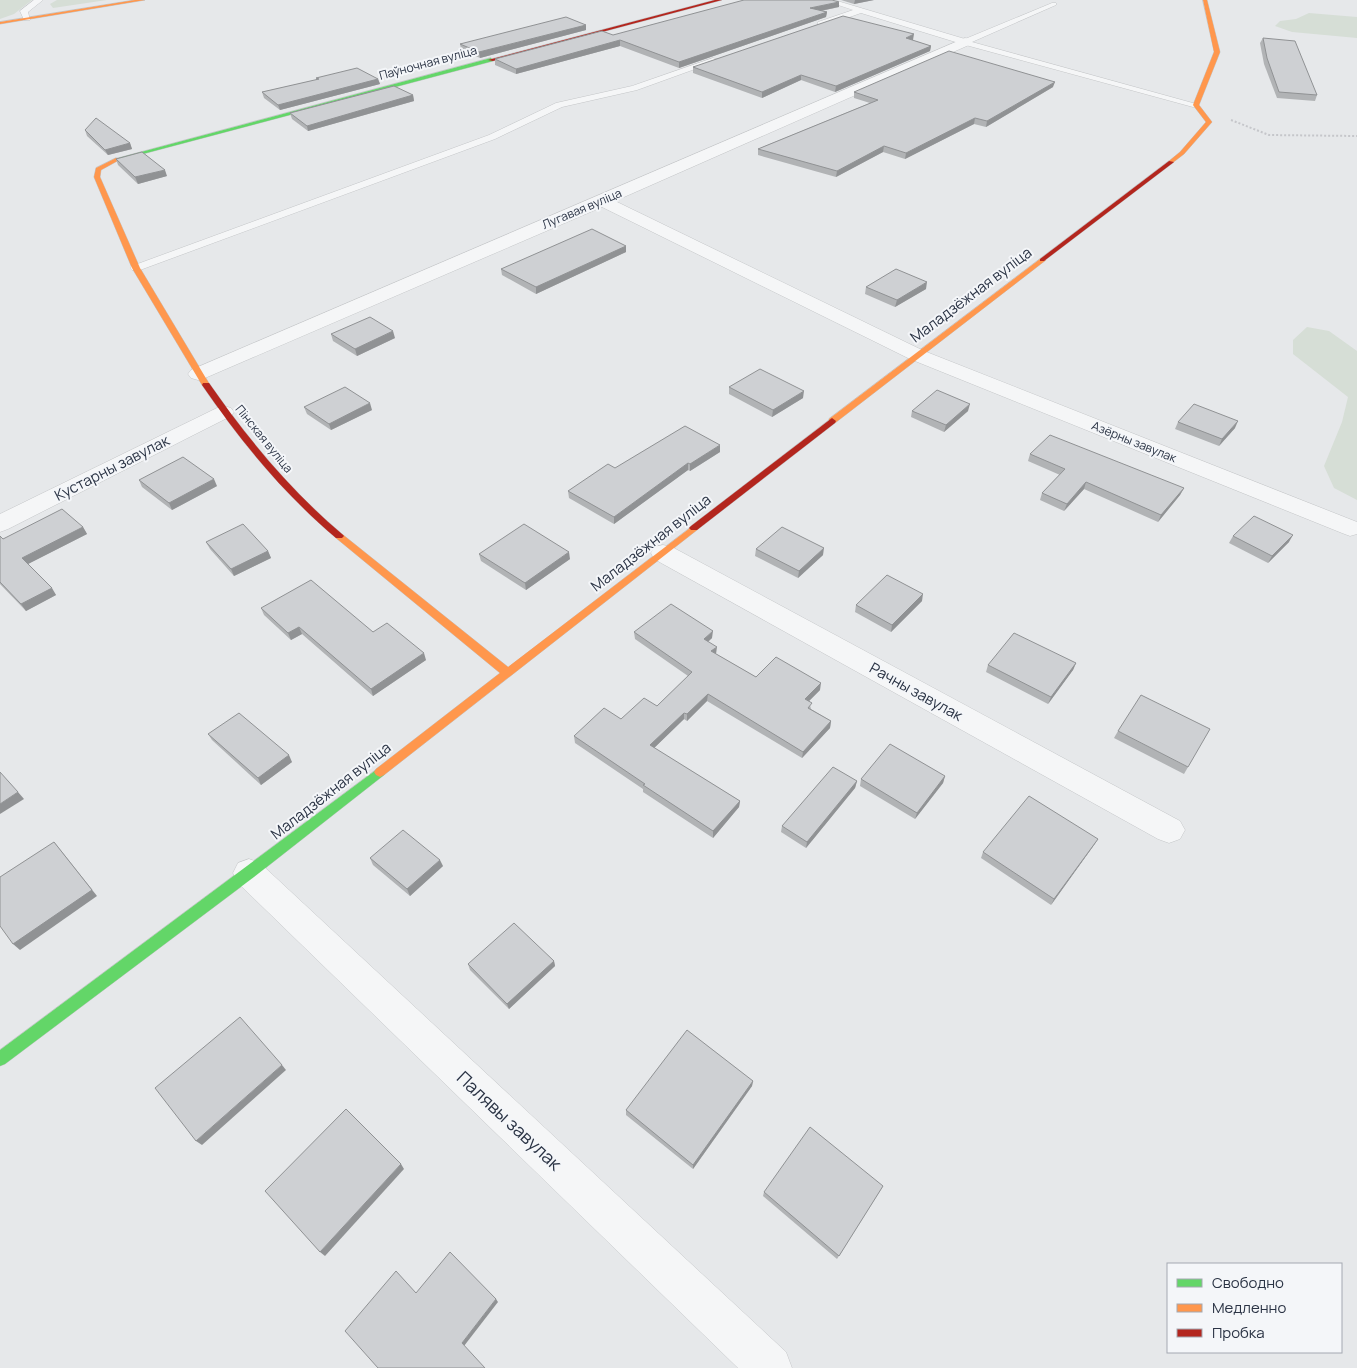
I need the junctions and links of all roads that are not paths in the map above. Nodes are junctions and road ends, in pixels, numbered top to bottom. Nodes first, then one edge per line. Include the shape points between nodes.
1 (39, 0) edge
2 (142, 0) edge
3 (720, 0) edge
4 (827, 0) edge
5 (1205, 0) edge
6 (1054, 4) dead end
7 (861, 10) junction
8 (27, 18) junction
9 (0, 23) edge
10 (814, 26) edge
11 (965, 42) junction
12 (729, 56) edge
13 (1196, 105) junction
14 (114, 160) joint
15 (602, 200) junction
16 (136, 268) junction
17 (918, 355) junction
18 (198, 374) junction
19 (224, 412) junction
20 (0, 524) edge
21 (1350, 528) dead end
22 (664, 553) junction
23 (508, 673) junction
24 (1169, 830) dead end
25 (249, 873) junction
26 (0, 1059) edge
27 (770, 1368) edge

1 - 8 lane via 24,11
2 - 8 street
3 - 14 street, Паўночная вуліца
4 - 7 lane
5 - 13 street via 1218,52
6 - 11 lane
7 - 10 lane
7 - 11 lane
8 - 9 street
11 - 13 lane
11 - 15 street, Лугавая вуліца
12 - 16 lane via 634,88 559,105 492,137
13 - 17 street, Маладзёжная вуліца via 1209,122 1182,153
14 - 16 street, Пінская вуліца via 98,169 97,177
15 - 17 street, Азёрны завулак
15 - 18 street, Лугавая вуліца
16 - 18 street, Пінская вуліца
17 - 21 street, Азёрны завулак
17 - 22 street, Маладзёжная вуліца
18 - 19 street, Пінская вуліца
19 - 20 street, Кустарны завулак
19 - 23 street, Пінская вуліца via 279,480 328,527
22 - 23 street, Маладзёжная вуліца
22 - 24 street, Рачны завулак
23 - 25 street, Маладзёжная вуліца
25 - 26 street, Маладзёжная вуліца
25 - 27 street, Палявы завулак

